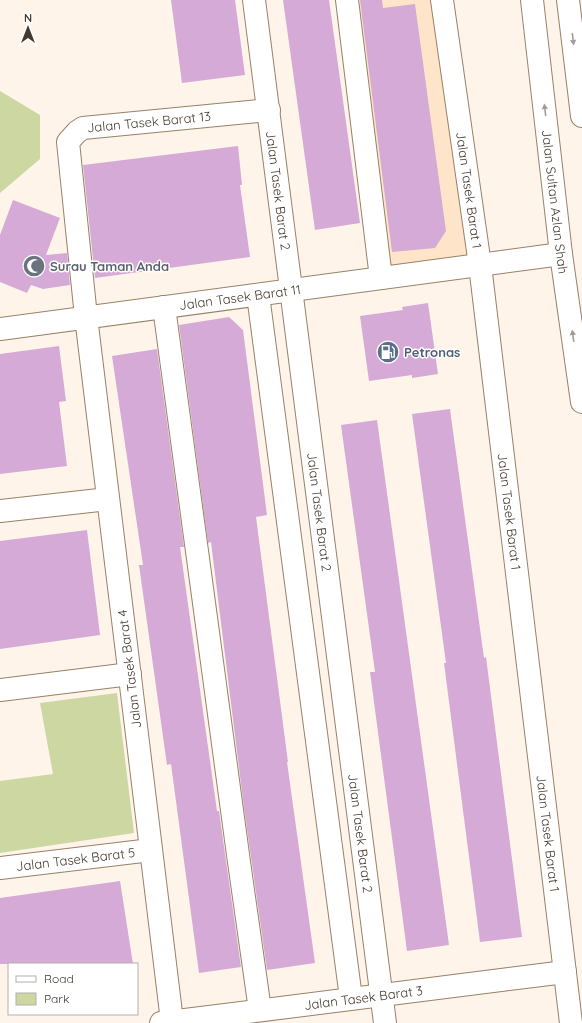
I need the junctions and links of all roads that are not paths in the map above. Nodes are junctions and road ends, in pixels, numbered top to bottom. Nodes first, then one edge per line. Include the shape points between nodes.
1 (254, 0) edge
2 (347, 0) edge
3 (442, 0) edge
4 (532, 0) edge
5 (568, 0) edge
6 (268, 110) junction
7 (582, 116) edge
8 (561, 254) junction
9 (480, 265) junction
10 (381, 278) junction
11 (292, 290) junction
12 (258, 295) junction
13 (164, 307) junction
14 (86, 317) junction
15 (0, 329) edge
16 (582, 402) edge
17 (108, 499) junction
18 (0, 511) edge
19 (130, 674) junction
20 (0, 690) edge
21 (151, 850) junction
22 (0, 868) edge
23 (565, 972) junction
24 (381, 994) junction
25 (351, 998) junction
26 (260, 1010) junction
27 (167, 1022) edge
28 (385, 1023) edge
29 (571, 1023) edge

1 - 6 street, Jalan Tasek Barat 2
2 - 10 street
3 - 9 street, Jalan Tasek Barat 1
8 -> 4 street, Jalan Sultan Azlan Shah
5 -> 7 street
6 - 11 street, Jalan Tasek Barat 2
6 - 14 street, Jalan Tasek Barat 13 via 83,128 72,136 68,142
8 - 9 street, Jalan Tasek Barat 11
16 -> 8 street, Jalan Sultan Azlan Shah
9 - 10 street, Jalan Tasek Barat 11
9 - 23 street, Jalan Tasek Barat 1
10 - 11 street, Jalan Tasek Barat 11
11 - 12 street, Jalan Tasek Barat 11
11 - 24 street, Jalan Tasek Barat 2
12 - 13 street, Jalan Tasek Barat 11
12 - 25 street
13 - 14 street, Jalan Tasek Barat 11
13 - 26 street
14 - 15 street, Jalan Tasek Barat 11
14 - 17 street, Jalan Tasek Barat 4
17 - 18 street
17 - 19 street, Jalan Tasek Barat 4
19 - 20 street
19 - 21 street, Jalan Tasek Barat 4
21 - 22 street, Jalan Tasek Barat 5
21 - 27 street, Jalan Tasek Barat 4
23 - 24 street, Jalan Tasek Barat 3
23 - 29 street, Jalan Tasek Barat 1
24 - 25 street, Jalan Tasek Barat 3
24 - 28 street, Jalan Tasek Barat 2
25 - 26 street, Jalan Tasek Barat 3
26 - 27 street, Jalan Tasek Barat 3

